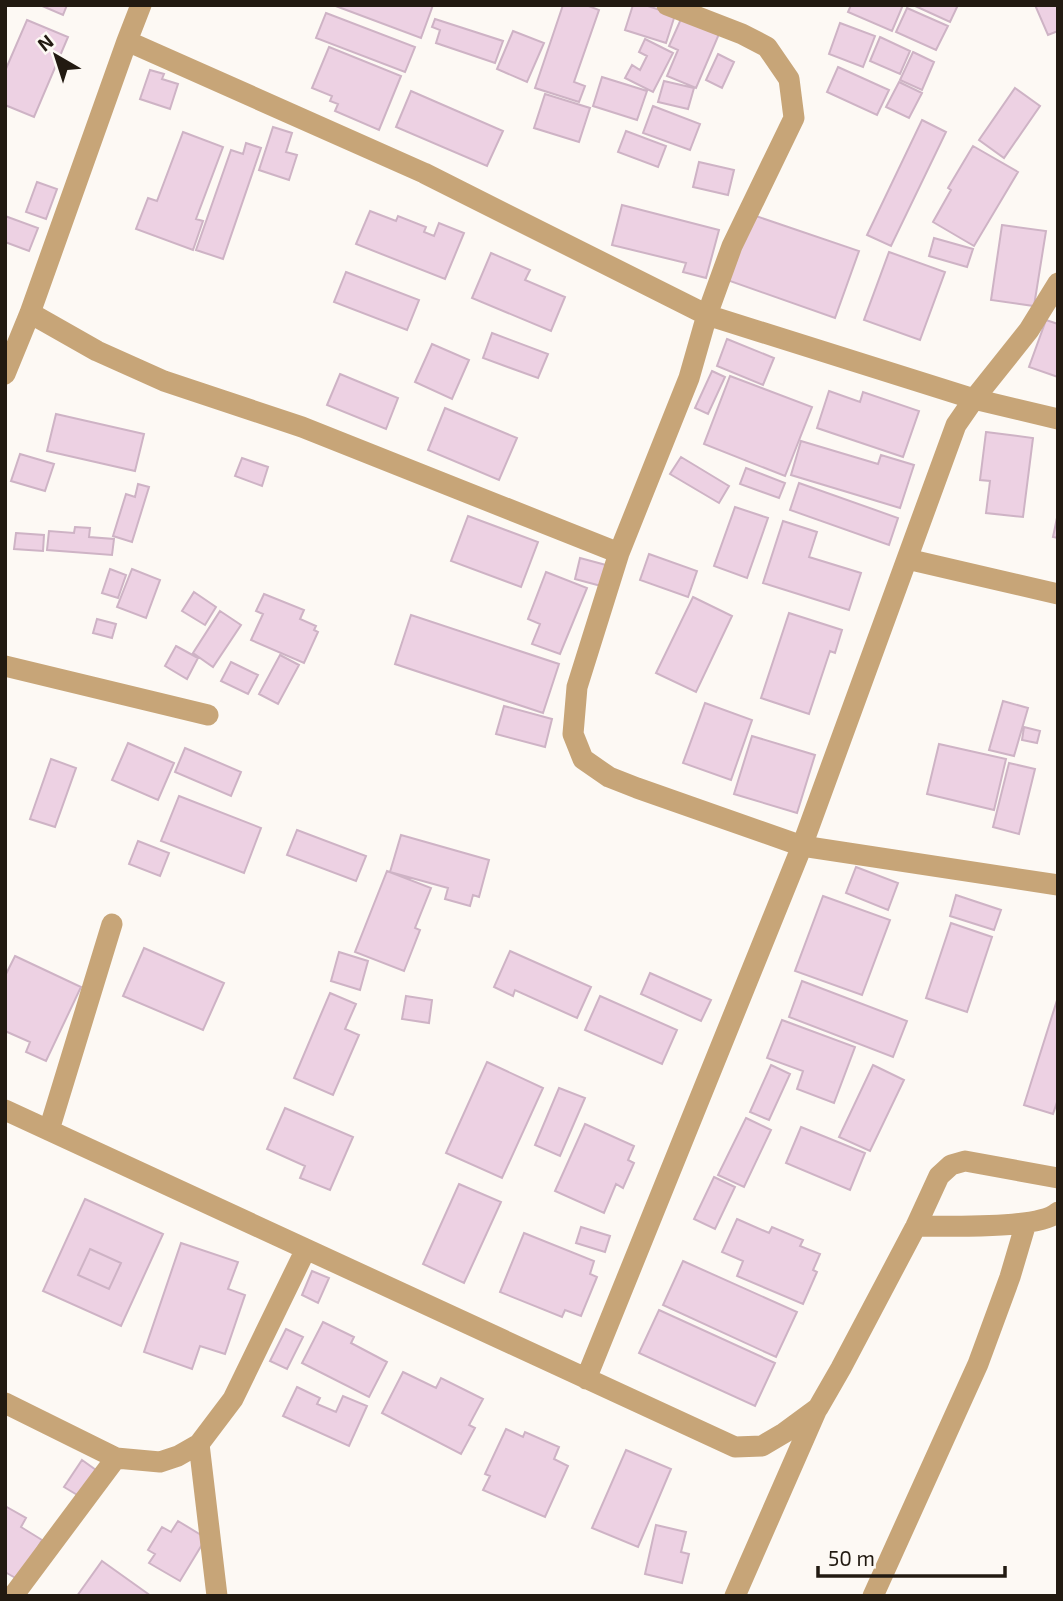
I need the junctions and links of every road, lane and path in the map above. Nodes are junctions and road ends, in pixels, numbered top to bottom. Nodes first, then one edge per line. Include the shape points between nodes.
1 (141, 5) edge
2 (667, 5) edge
3 (127, 41) junction
4 (1058, 283) edge
5 (30, 313) junction
6 (707, 315) junction
7 (5, 374) edge
8 (974, 399) junction
9 (1058, 419) edge
10 (620, 553) junction
11 (907, 559) junction
12 (1058, 594) edge
13 (5, 666) edge
14 (208, 715) dead end
15 (802, 846) junction
16 (1058, 885) edge
17 (112, 925) dead end
18 (5, 1110) edge
19 (49, 1130) junction
20 (1058, 1178) edge
21 (1058, 1212) edge
22 (1026, 1223) junction
23 (916, 1226) junction
24 (306, 1249) junction
25 (586, 1379) junction
26 (5, 1403) edge
27 (818, 1408) junction
28 (199, 1444) junction
29 (116, 1458) junction
30 (13, 1596) edge
31 (217, 1596) edge
32 (734, 1596) edge
33 (873, 1596) edge

1 - 3 street
2 - 6 street via 767,47 789,79 794,118 732,246
3 - 5 street
3 - 6 street via 424,173
4 - 8 street via 1030,330
5 - 7 street
5 - 10 street via 164,382 302,427
6 - 8 street
6 - 10 street via 689,378
8 - 9 street
8 - 11 street via 956,425
10 - 15 street via 577,687 573,734 583,759 609,777
11 - 12 street
11 - 15 street
13 - 14 street
15 - 16 street
15 - 25 street
17 - 19 street
18 - 19 street
19 - 24 street
20 - 23 street via 965,1161 951,1165 939,1176
21 - 22 street
22 - 23 street
22 - 33 street via 978,1364
23 - 27 street
24 - 25 street
24 - 28 street via 233,1399
25 - 27 street via 735,1447 762,1446
26 - 29 street
27 - 32 street
28 - 29 street via 160,1462
28 - 31 street
29 - 30 street

